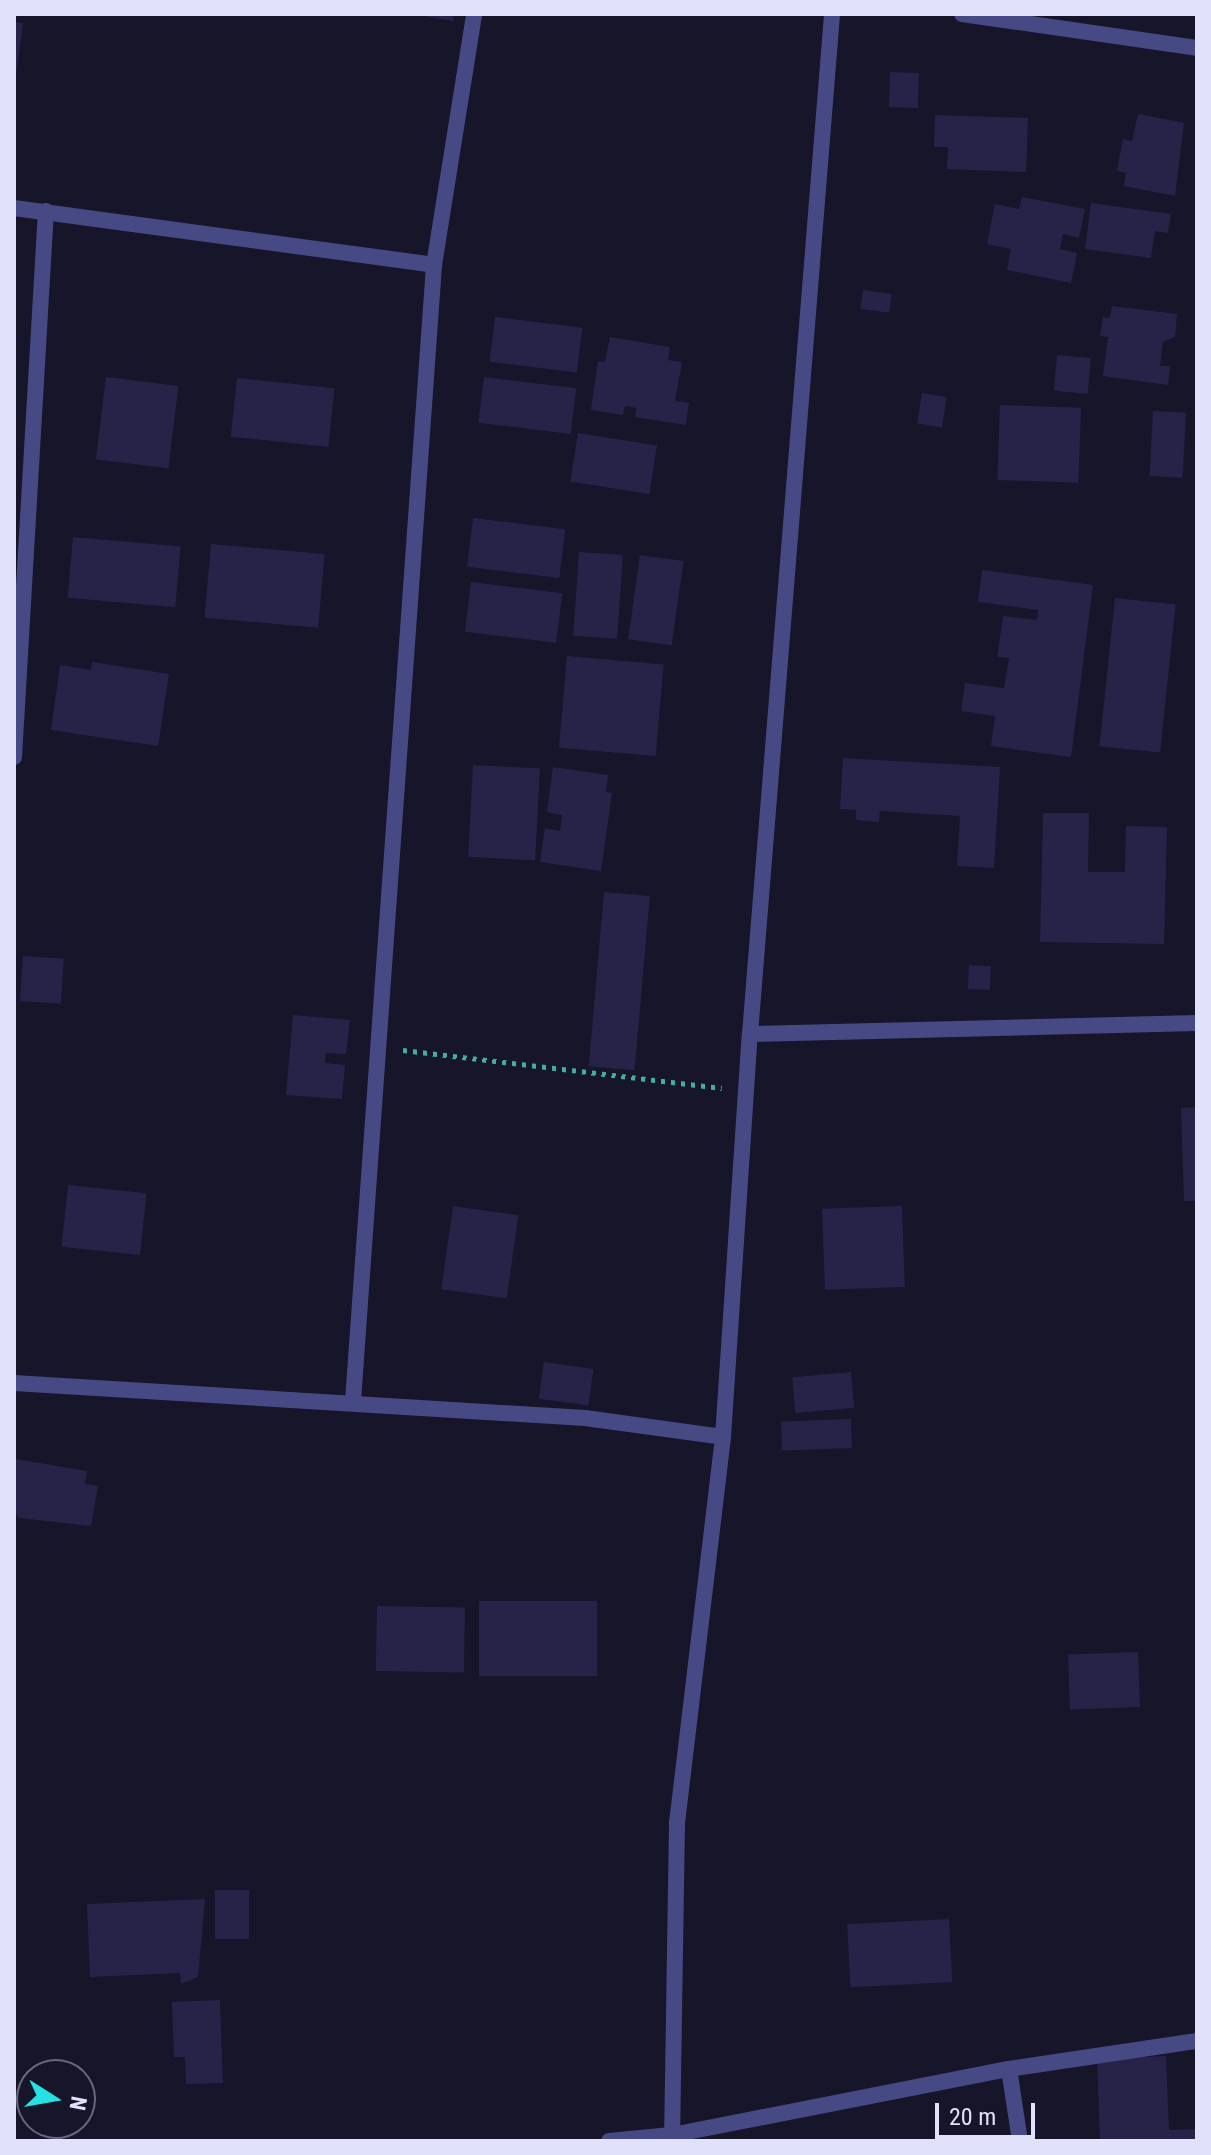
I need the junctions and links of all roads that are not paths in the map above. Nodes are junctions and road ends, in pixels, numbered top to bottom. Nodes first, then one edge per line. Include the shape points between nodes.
1 (474, 14) edge
2 (832, 14) edge
3 (962, 14) edge
4 (1197, 48) edge
5 (14, 208) edge
6 (46, 211) junction
7 (434, 265) junction
8 (14, 757) edge
9 (1197, 1023) edge
10 (750, 1034) junction
11 (14, 1383) edge
12 (353, 1401) junction
13 (723, 1437) junction
14 (1197, 2041) edge
15 (1009, 2069) junction
16 (672, 2138) edge
17 (609, 2141) edge
18 (1020, 2141) edge

1 - 7 street
2 - 10 street
3 - 4 street
5 - 6 street
6 - 7 street
6 - 8 street
7 - 12 street
9 - 10 street
10 - 13 street
11 - 12 street
12 - 13 street via 585,1418
13 - 16 street via 677,1823
14 - 15 street
15 - 16 street
15 - 18 street
16 - 17 street

